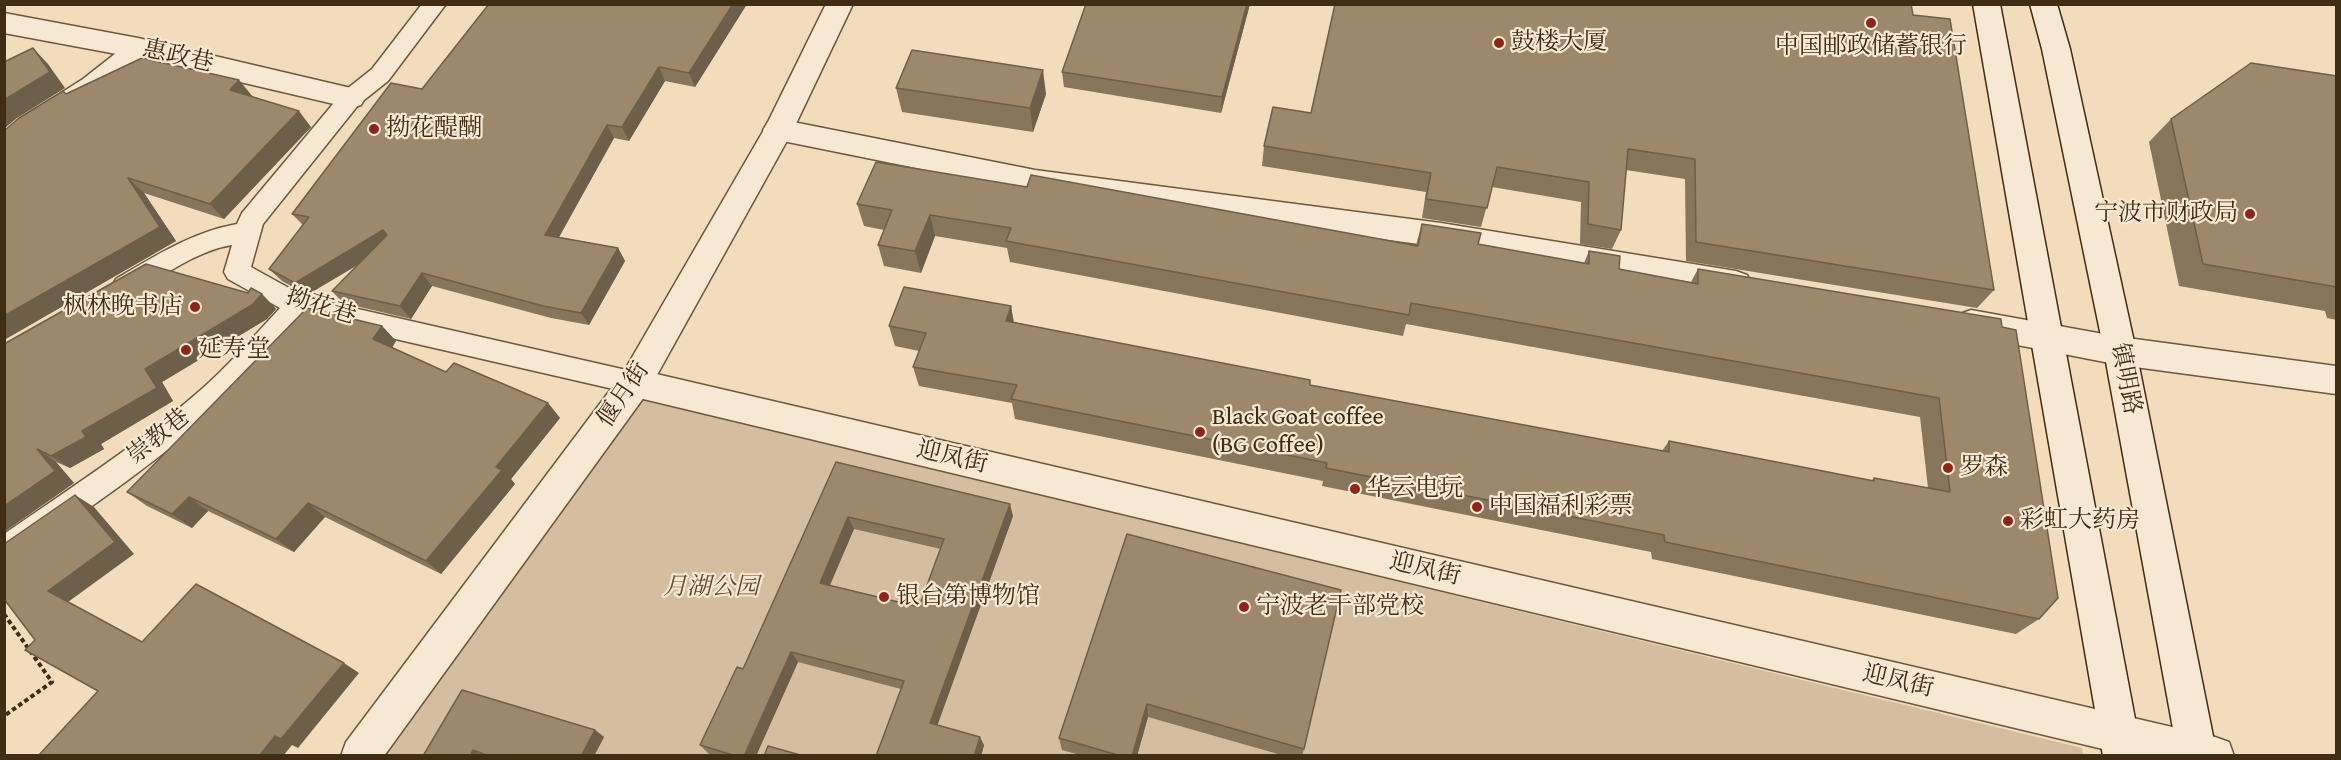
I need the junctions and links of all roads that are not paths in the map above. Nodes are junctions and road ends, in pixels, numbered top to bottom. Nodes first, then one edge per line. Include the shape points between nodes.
1 (435, 4) edge
2 (840, 4) edge
3 (1986, 4) edge
4 (2043, 4) edge
5 (4, 23) edge
6 (138, 48) junction
7 (351, 98) junction
8 (54, 108) edge
9 (778, 130) junction
10 (246, 233) junction
11 (1767, 289) edge
12 (100, 301) edge
13 (299, 306) junction
14 (1942, 318) edge
15 (2046, 335) junction
16 (2120, 351) junction
17 (2337, 380) edge
18 (635, 383) junction
19 (4, 551) edge
20 (2121, 745) edge
21 (2203, 754) edge
22 (360, 756) edge

1 - 7 street, 拗花巷 via 380,75
2 - 9 street, 偃月街
3 - 15 street
4 - 16 street, 镇明路
5 - 6 street, 惠政巷
6 - 7 street, 惠政巷
6 - 8 street via 92,85
7 - 10 street, 拗花巷 via 273,191
9 - 11 street via 1035,181 1441,235
9 - 18 street, 偃月街
10 - 12 street via 214,238 184,251
10 - 13 street, 拗花巷 via 237,272
13 - 18 street, 拗花巷
13 - 19 street, 崇教巷 via 239,371 175,426 109,478
14 - 15 street
15 - 16 street
15 - 20 street
16 - 17 street
16 - 21 street, 镇明路
18 - 20 street, 迎凤街
18 - 22 street, 偃月街
20 - 21 street, 迎凤街

